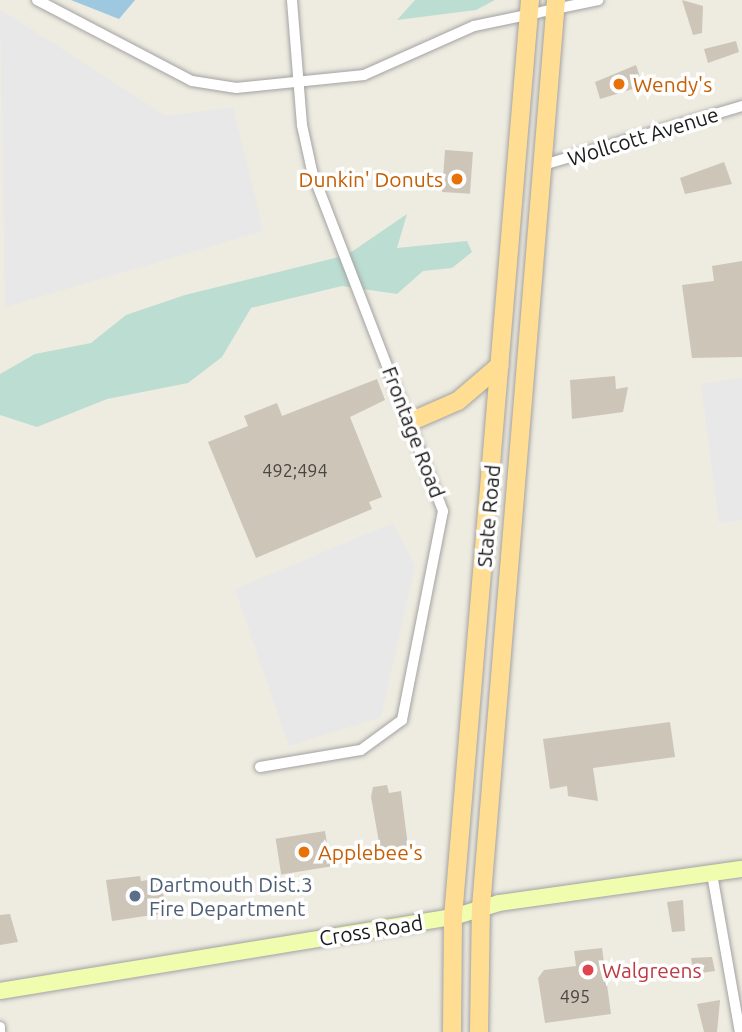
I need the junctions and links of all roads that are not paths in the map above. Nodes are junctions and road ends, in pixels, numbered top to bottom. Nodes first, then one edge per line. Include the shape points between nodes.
1 (37, 0) edge
2 (292, 0) edge
3 (598, 0) edge
4 (555, 6) edge
5 (529, 8) edge
6 (298, 83) junction
7 (742, 106) edge
8 (543, 165) junction
9 (500, 365) junction
10 (412, 421) junction
11 (260, 767) dead end
12 (742, 869) edge
13 (712, 874) junction
14 (481, 908) junction
15 (453, 917) junction
16 (0, 991) edge
17 (452, 1032) edge
18 (479, 1032) edge
19 (740, 1032) edge

1 - 6 street via 192,81 225,88
2 - 6 street, Frontage Road
3 - 4 street
4 - 5 street
4 - 8 main road, State Road
5 - 6 street via 459,31 364,75
5 - 9 main road, State Road
6 - 10 street, Frontage Road via 319,194
7 - 8 street, Wollcott Avenue
8 - 14 main road, State Road
9 - 10 main road via 457,401
9 - 15 main road, State Road
10 - 11 street, Frontage Road via 443,510 406,712 389,734 360,750
12 - 13 street, Cross Road
13 - 14 street, Cross Road
13 - 19 street
14 - 15 street, Cross Road
14 - 18 main road, State Road
15 - 16 street, Cross Road
15 - 17 main road, State Road

